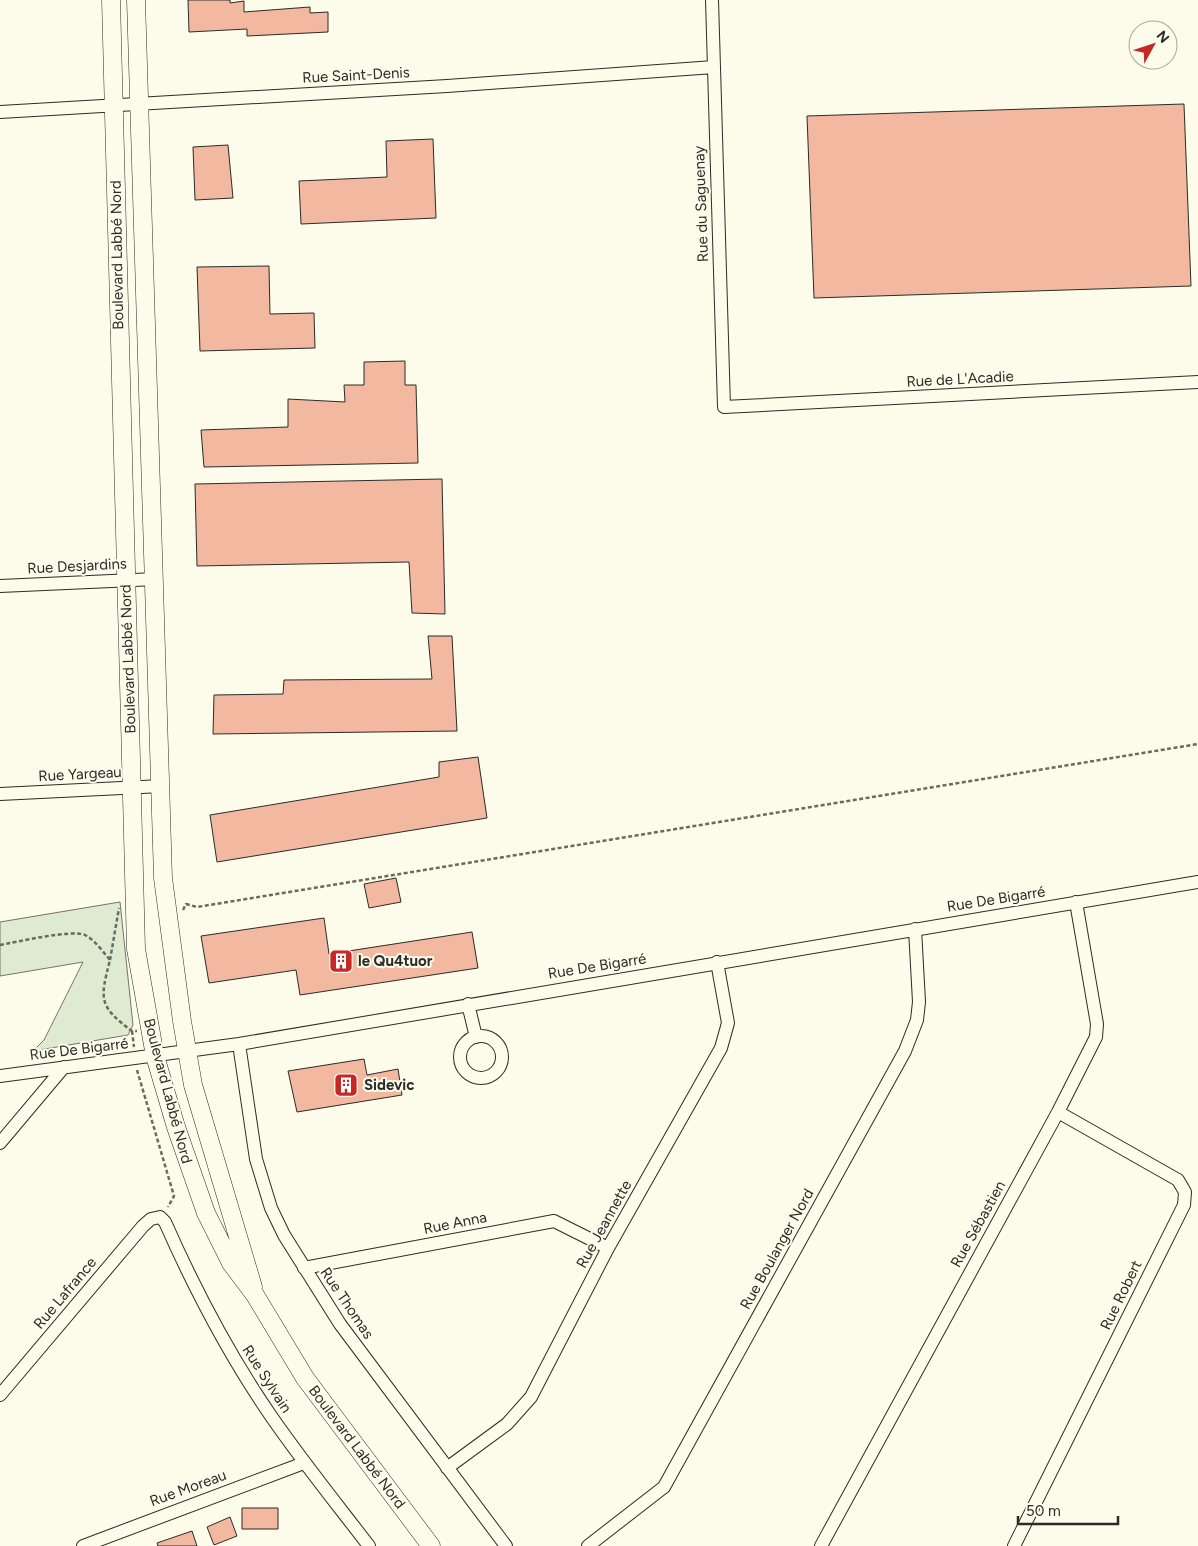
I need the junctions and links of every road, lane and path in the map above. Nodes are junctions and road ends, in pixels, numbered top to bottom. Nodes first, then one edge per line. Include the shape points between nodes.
1 (111, 0) edge
2 (136, 0) edge
3 (712, 0) edge
4 (714, 68) junction
5 (138, 103) junction
6 (113, 105) junction
7 (0, 112) edge
8 (1198, 382) edge
9 (724, 407) joint
10 (156, 578) junction
11 (125, 580) junction
12 (0, 586) edge
13 (1198, 744) edge
14 (162, 786) junction
15 (133, 788) junction
16 (0, 794) edge
17 (1198, 882) edge
18 (134, 884) junction
19 (1076, 902) junction
20 (197, 907) dead end
21 (915, 929) junction
22 (72, 934) dead end
23 (0, 945) edge
24 (110, 960) dead end
25 (718, 962) junction
26 (468, 1004) junction
27 (132, 1031) dead end
28 (476, 1037) dead end
29 (239, 1044) junction
30 (187, 1050) junction
31 (155, 1056) junction
32 (135, 1059) junction
33 (64, 1067) junction
34 (0, 1076) edge
35 (1058, 1112) junction
36 (0, 1143) edge
37 (160, 1217) junction
38 (608, 1248) junction
39 (304, 1268) junction
40 (255, 1295) junction
41 (0, 1395) edge
42 (304, 1463) junction
43 (447, 1468) junction
44 (84, 1546) edge
45 (369, 1546) edge
46 (431, 1546) edge
47 (506, 1546) edge
48 (588, 1546) edge
49 (821, 1546) edge
50 (1014, 1546) edge

1 - 6 main road, Boulevard Labbé Nord
2 - 5 main road, Boulevard Labbé Nord
3 - 4 street, Rue du Saguenay
4 - 5 street, Rue Saint-Denis
4 - 9 street, Rue du Saguenay
5 - 6 street, Rue Saint-Denis
5 - 10 main road, Boulevard Labbé Nord
6 - 7 street, Rue Saint-Denis
6 - 11 main road, Boulevard Labbé Nord
8 - 9 street, Rue de L'Acadie
10 - 11 street, Rue Desjardins
10 - 14 main road, Boulevard Labbé Nord via 158,745
11 - 12 street, Rue Desjardins
11 - 15 main road, Boulevard Labbé Nord
13 - 20 path
14 - 15 street, Rue Yargeau
14 - 30 main road, Boulevard Labbé Nord via 163,878
15 - 16 street, Rue Yargeau
15 - 18 main road, Boulevard Labbé Nord
17 - 19 street, Rue De Bigarré
18 - 24 path via 120,899
18 - 31 main road, Boulevard Labbé Nord via 136,949
19 - 21 street, Rue De Bigarré
19 - 35 street, Rue Sébastien via 1097,1024 1096,1037
21 - 25 street, Rue De Bigarré
21 - 48 street, Rue Boulanger Nord via 919,1002 905,1051 664,1487
22 - 23 path
25 - 26 street, Rue De Bigarré
25 - 38 street, Rue Jeannette via 728,1023 721,1048
26 - 28 street
26 - 29 street, Rue De Bigarré
27 - 32 path
29 - 30 street, Rue De Bigarré
29 - 39 street, Rue Thomas via 256,1160 271,1208
30 - 31 street, Rue De Bigarré
30 - 40 main road, Boulevard Labbé Nord via 202,1120 246,1256
31 - 32 street, Rue De Bigarré
31 - 40 main road, Boulevard Labbé Nord via 189,1170 206,1213 231,1263
32 - 33 street, Rue De Bigarré
32 - 37 path via 144,1100 174,1196
33 - 34 street, Rue De Bigarré
33 - 36 street
35 - 49 street, Rue Sébastien
35 - 50 street, Rue Robert via 1178,1180 1185,1192 1184,1205
37 - 41 street, Rue Lafrance via 143,1226
37 - 42 street, Rue Sylvain via 227,1346
38 - 39 street, Rue Anna via 554,1221
38 - 43 street, Rue Jeannette via 531,1398 507,1424
39 - 43 street, Rue Thomas via 340,1324
40 - 46 main road, Boulevard Labbé Nord via 305,1378
42 - 44 street, Rue Moreau
42 - 45 street, Rue Sylvain
43 - 47 street, Rue Thomas

